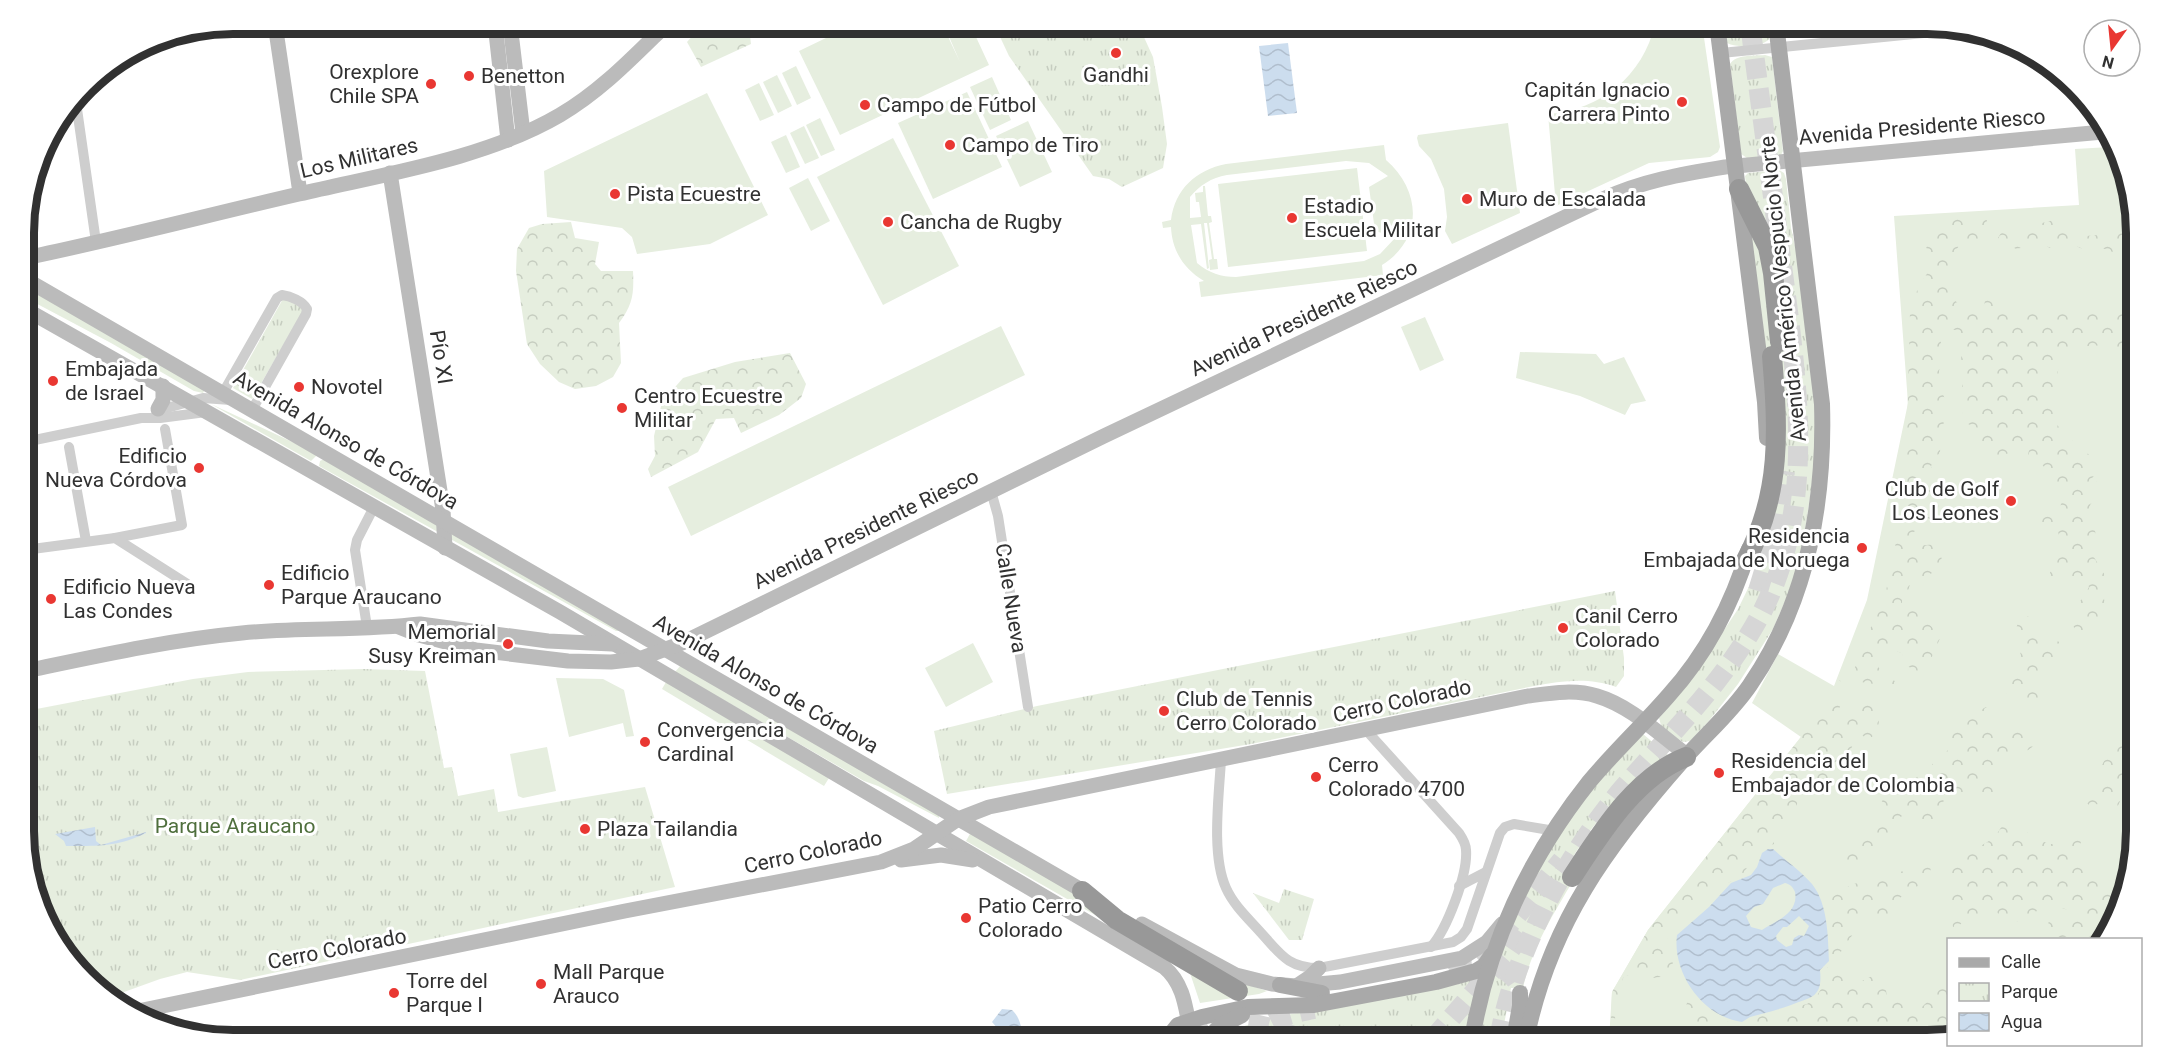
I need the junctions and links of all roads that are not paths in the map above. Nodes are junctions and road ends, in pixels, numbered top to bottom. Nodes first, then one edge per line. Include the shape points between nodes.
1 (1718, 34) edge
2 (1777, 34) edge
3 (1915, 34) edge
4 (277, 35) edge
5 (498, 35) edge
6 (510, 35) edge
7 (656, 35) edge
8 (1778, 48) junction
9 (1721, 53) junction
10 (508, 71) junction
11 (77, 111) edge
12 (2098, 132) edge
13 (523, 134) junction
14 (508, 140) junction
15 (1792, 160) junction
16 (1736, 166) junction
17 (390, 173) junction
18 (1738, 189) junction
19 (300, 193) junction
20 (96, 242) junction
21 (35, 255) edge
22 (35, 285) edge
23 (54, 296) junction
24 (35, 309) edge
25 (35, 315) edge
26 (163, 386) junction
27 (229, 396) junction
28 (188, 400) junction
29 (158, 409) junction
30 (252, 410) junction
31 (209, 412) junction
32 (141, 418) junction
33 (165, 429) dead end
34 (35, 440) edge
35 (69, 447) dead end
36 (439, 486) junction
37 (991, 491) junction
38 (412, 502) junction
39 (374, 507) junction
40 (444, 521) junction
41 (115, 538) junction
42 (86, 542) junction
43 (445, 548) junction
44 (34, 549) edge
45 (1746, 560) junction
46 (192, 587) dead end
47 (560, 612) junction
48 (367, 627) junction
49 (399, 627) junction
50 (548, 641) junction
51 (614, 644) junction
52 (664, 650) junction
53 (639, 659) junction
54 (34, 669) edge
55 (1028, 707) dead end
56 (1643, 723) junction
57 (1366, 730) junction
58 (1687, 756) junction
59 (1221, 760) junction
60 (958, 819) junction
61 (1555, 831) junction
62 (937, 834) junction
63 (881, 862) junction
64 (984, 862) junction
65 (1486, 872) junction
66 (1572, 877) tunnel mouth
67 (1459, 886) junction
68 (1082, 891) junction
69 (1508, 917) junction
70 (1431, 946) junction
71 (1494, 950) junction
72 (1319, 968) junction
73 (1456, 968) tunnel mouth
74 (1288, 986) junction
75 (1520, 993) tunnel mouth
76 (1243, 999) junction
77 (1318, 999) junction
78 (146, 1009) edge
79 (1188, 1021) junction
80 (1174, 1029) edge
81 (1190, 1029) edge
82 (1217, 1029) edge
83 (1474, 1029) edge
84 (1516, 1029) edge
85 (1529, 1029) edge

1 - 9 main road, Avenida Américo Vespucio Norte
2 - 8 main road, Avenida Américo Vespucio Norte
3 - 8 street
4 - 19 main road
5 - 10 main road
6 - 10 main road
7 - 13 main road, Los Militares via 596,91
8 - 9 street
8 - 15 main road, Avenida Américo Vespucio Norte
9 - 16 main road, Avenida Américo Vespucio Norte
10 - 13 main road
10 - 14 main road
11 - 20 street
12 - 15 main road, Avenida Presidente Riesco
13 - 14 main road, Los Militares
14 - 17 main road, Los Militares
15 - 16 main road, Avenida Presidente Riesco
15 - 58 main road, Avenida Américo Vespucio Norte via 1822,404 1817,513 1799,583 1762,665 1726,716
16 - 18 main road, Avenida Américo Vespucio Norte
16 - 37 main road, Avenida Presidente Riesco via 1666,177 1617,193
17 - 19 main road, Los Militares
17 - 36 main road, Pío XI
18 - 45 main road, Avenida Américo Vespucio Norte via 1767,430 1764,486
18 - 45 highway via 1768,246 1776,349 1775,472 1763,524
19 - 20 main road, Los Militares
20 - 21 main road, Los Militares
22 - 23 main road, Avenida Alonso de Córdova
23 - 24 main road via 39,299
23 - 27 main road, Avenida Alonso de Córdova
25 - 26 main road, Avenida Alonso de Córdova
26 - 28 main road, Avenida Alonso de Córdova
26 - 29 main road via 164,400
27 - 28 street
27 - 30 main road, Avenida Alonso de Córdova
27 - 30 street via 277,298 288,296 305,304 306,314
28 - 29 street
28 - 31 main road, Avenida Alonso de Córdova
29 - 32 street
30 - 38 main road, Avenida Alonso de Córdova
31 - 32 street
31 - 39 main road, Avenida Alonso de Córdova
32 - 34 street
33 - 41 street via 182,525
35 - 42 street
36 - 38 main road via 431,497
36 - 40 main road, Pío XI
37 - 52 main road, Avenida Presidente Riesco
37 - 55 street, Calle Nueva
38 - 40 main road, Avenida Alonso de Córdova
39 - 43 main road, Avenida Alonso de Córdova
39 - 48 street via 355,550
40 - 43 main road, Pío XI
40 - 52 main road, Avenida Alonso de Córdova
41 - 42 street
41 - 46 street
42 - 44 street
43 - 47 main road, Avenida Alonso de Córdova
45 - 56 main road, Avenida Américo Vespucio Norte via 1705,647
47 - 50 main road via 561,631
47 - 51 main road, Avenida Alonso de Córdova
48 - 49 main road, Avenida Presidente Riesco
48 - 54 main road, Avenida Presidente Riesco via 215,636
49 - 50 main road, Avenida Presidente Riesco via 420,624
49 - 53 main road, Avenida Presidente Riesco via 451,644 502,654 590,662
50 - 51 main road, Avenida Presidente Riesco
51 - 52 main road, Avenida Presidente Riesco
51 - 53 main road, Avenida Alonso de Córdova
52 - 53 main road, Avenida Presidente Riesco
52 - 60 main road, Avenida Alonso de Córdova
53 - 62 main road, Avenida Alonso de Córdova
56 - 57 main road, Cerro Colorado via 1598,696 1555,692
56 - 58 main road, Cerro Colorado
56 - 61 main road, Avenida Américo Vespucio Norte via 1590,781
57 - 59 main road, Cerro Colorado
57 - 67 street via 1462,837 1467,853
58 - 66 highway via 1639,789
58 - 85 main road, Avenida Américo Vespucio Norte via 1627,826 1581,892 1549,959
59 - 60 main road, Cerro Colorado via 989,807
59 - 72 street via 1218,849 1226,889 1281,956 1303,967
60 - 62 main road, Cerro Colorado
60 - 68 main road, Avenida Alonso de Córdova
61 - 65 street via 1508,825 1500,833
61 - 69 main road, Avenida Américo Vespucio Norte
62 - 63 main road, Cerro Colorado via 914,849
62 - 64 main road, Avenida Alonso de Córdova
63 - 64 main road via 941,855
63 - 78 main road, Cerro Colorado
64 - 79 main road, Avenida Alonso de Córdova via 1164,967 1180,986
65 - 67 street
65 - 70 street via 1464,934 1453,942
67 - 70 street via 1449,919
68 - 74 main road, Avenida Alonso de Córdova via 1221,968 1248,979
68 - 76 highway via 1126,926
69 - 71 main road, Avenida Américo Vespucio Norte
69 - 74 main road, Avenida Alonso de Córdova via 1487,942 1462,958 1351,980
70 - 72 street
71 - 77 main road via 1484,966 1462,976
71 - 83 main road, Avenida Américo Vespucio Norte
72 - 74 main road via 1310,977
73 - 77 main road
74 - 77 main road
75 - 84 main road
76 - 77 main road
76 - 79 main road
77 - 82 main road via 1242,1015
79 - 80 main road
79 - 81 main road, Avenida Alonso de Córdova

